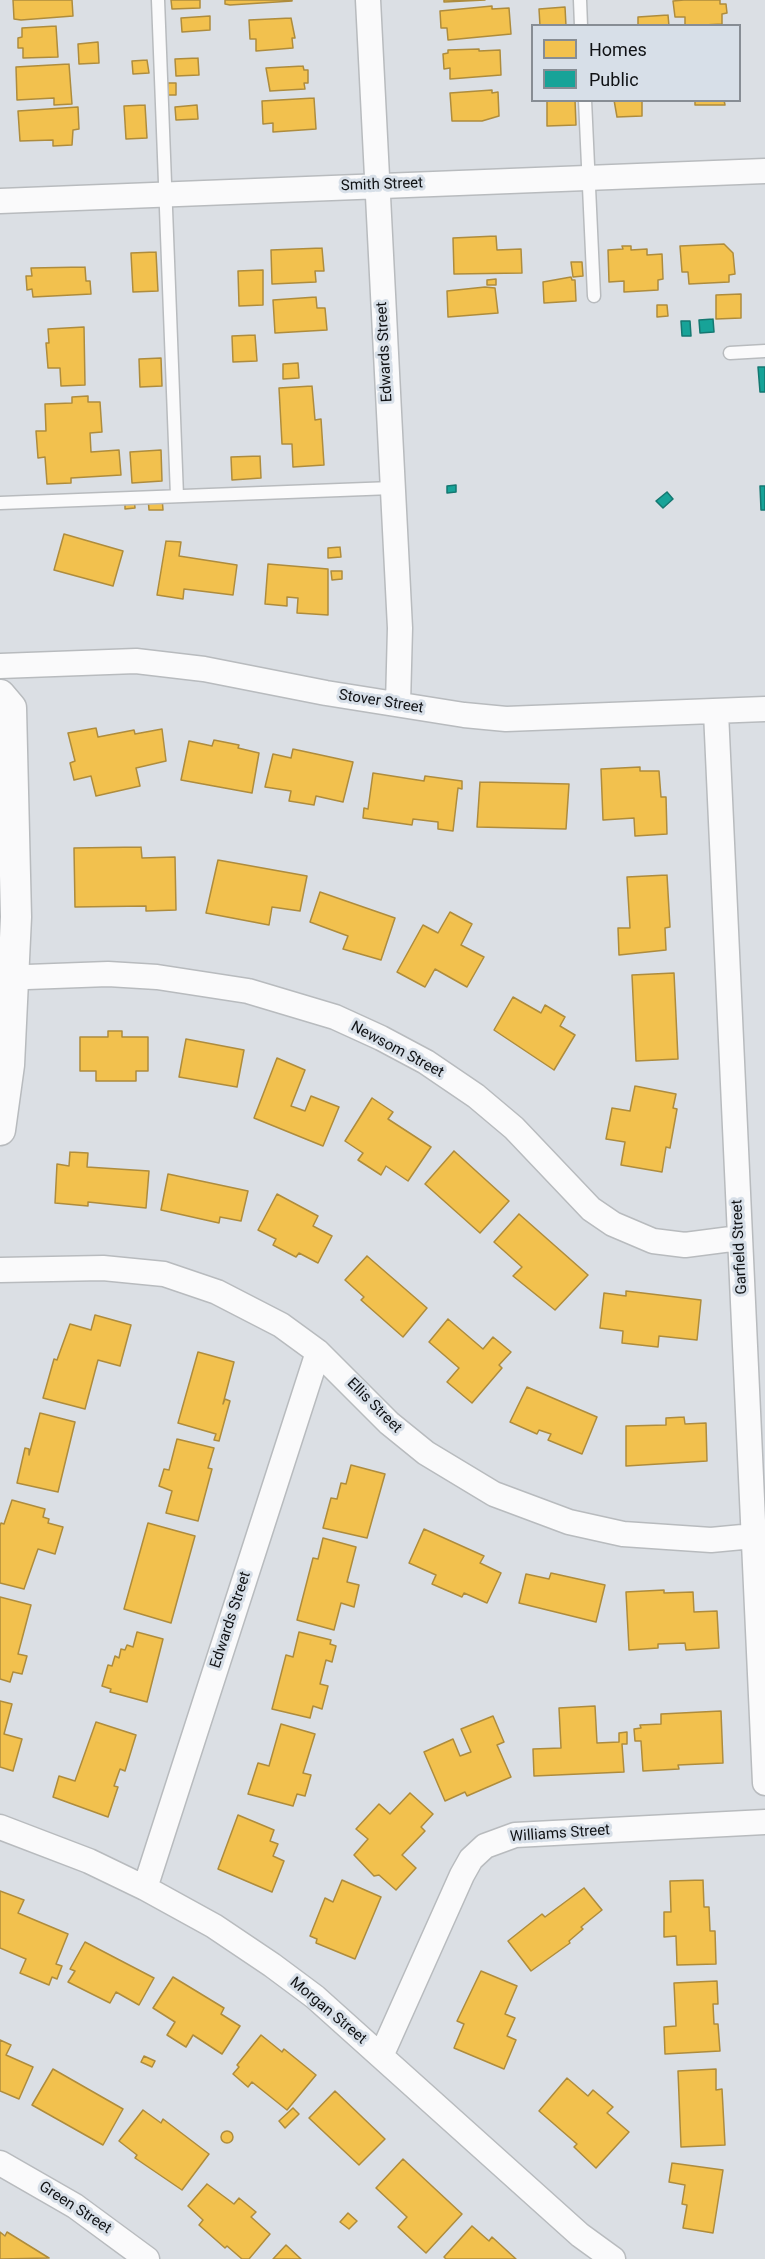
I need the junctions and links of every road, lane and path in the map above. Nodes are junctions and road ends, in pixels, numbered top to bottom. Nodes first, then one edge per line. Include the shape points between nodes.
1 (158, 0) edge
2 (368, 0) edge
3 (580, 0) edge
4 (581, 24) edge
5 (585, 102) edge
6 (765, 171) edge
7 (588, 176) junction
8 (376, 185) junction
9 (167, 195) junction
10 (0, 201) edge
11 (594, 296) dead end
12 (765, 351) edge
13 (730, 352) dead end
14 (392, 488) junction
15 (177, 496) junction
16 (0, 503) edge
17 (0, 666) edge
18 (0, 695) edge
19 (398, 704) junction
20 (765, 709) edge
21 (716, 712) junction
22 (6, 977) edge
23 (0, 1130) edge
24 (739, 1238) junction
25 (0, 1270) edge
26 (318, 1352) junction
27 (753, 1536) junction
28 (765, 1783) edge
29 (765, 1822) edge
30 (0, 1827) edge
31 (145, 1888) junction
32 (381, 2056) junction
33 (0, 2163) edge
34 (147, 2259) edge
35 (613, 2259) edge

1 - 9 lane
2 - 8 street, Edwards Street
3 - 4 lane
5 - 7 lane
6 - 7 street, Smith Street
7 - 8 street, Smith Street
7 - 11 lane
8 - 9 street, Smith Street
8 - 14 street, Edwards Street
9 - 10 street, Smith Street
9 - 15 lane
12 - 13 lane
14 - 15 lane
14 - 19 street, Edwards Street via 400,628
15 - 16 lane
17 - 19 street, Stover Street via 136,661 204,669
18 - 22 street via 11,708 16,917
19 - 21 street, Stover Street via 506,719
20 - 21 street, Stover Street
21 - 24 street, Garfield Street
22 - 23 street via 9,1065
22 - 24 street, Newsom Street via 157,977 248,991 335,1017 417,1057 476,1096 514,1128 591,1209 613,1224 652,1241 685,1245
24 - 27 street, Garfield Street
25 - 26 street, Ellis Street via 103,1269 164,1274 252,1308
26 - 27 street, Ellis Street via 388,1423 426,1453 466,1479 524,1507 623,1534 675,1539
26 - 31 street, Edwards Street
27 - 28 street, Garfield Street
29 - 32 street, Williams Street via 515,1835 485,1846 462,1875
30 - 31 street, Morgan Street via 89,1861
31 - 32 street, Morgan Street via 214,1926 272,1965
32 - 35 street, Morgan Street via 580,2235
33 - 34 street, Green Street via 75,2206

